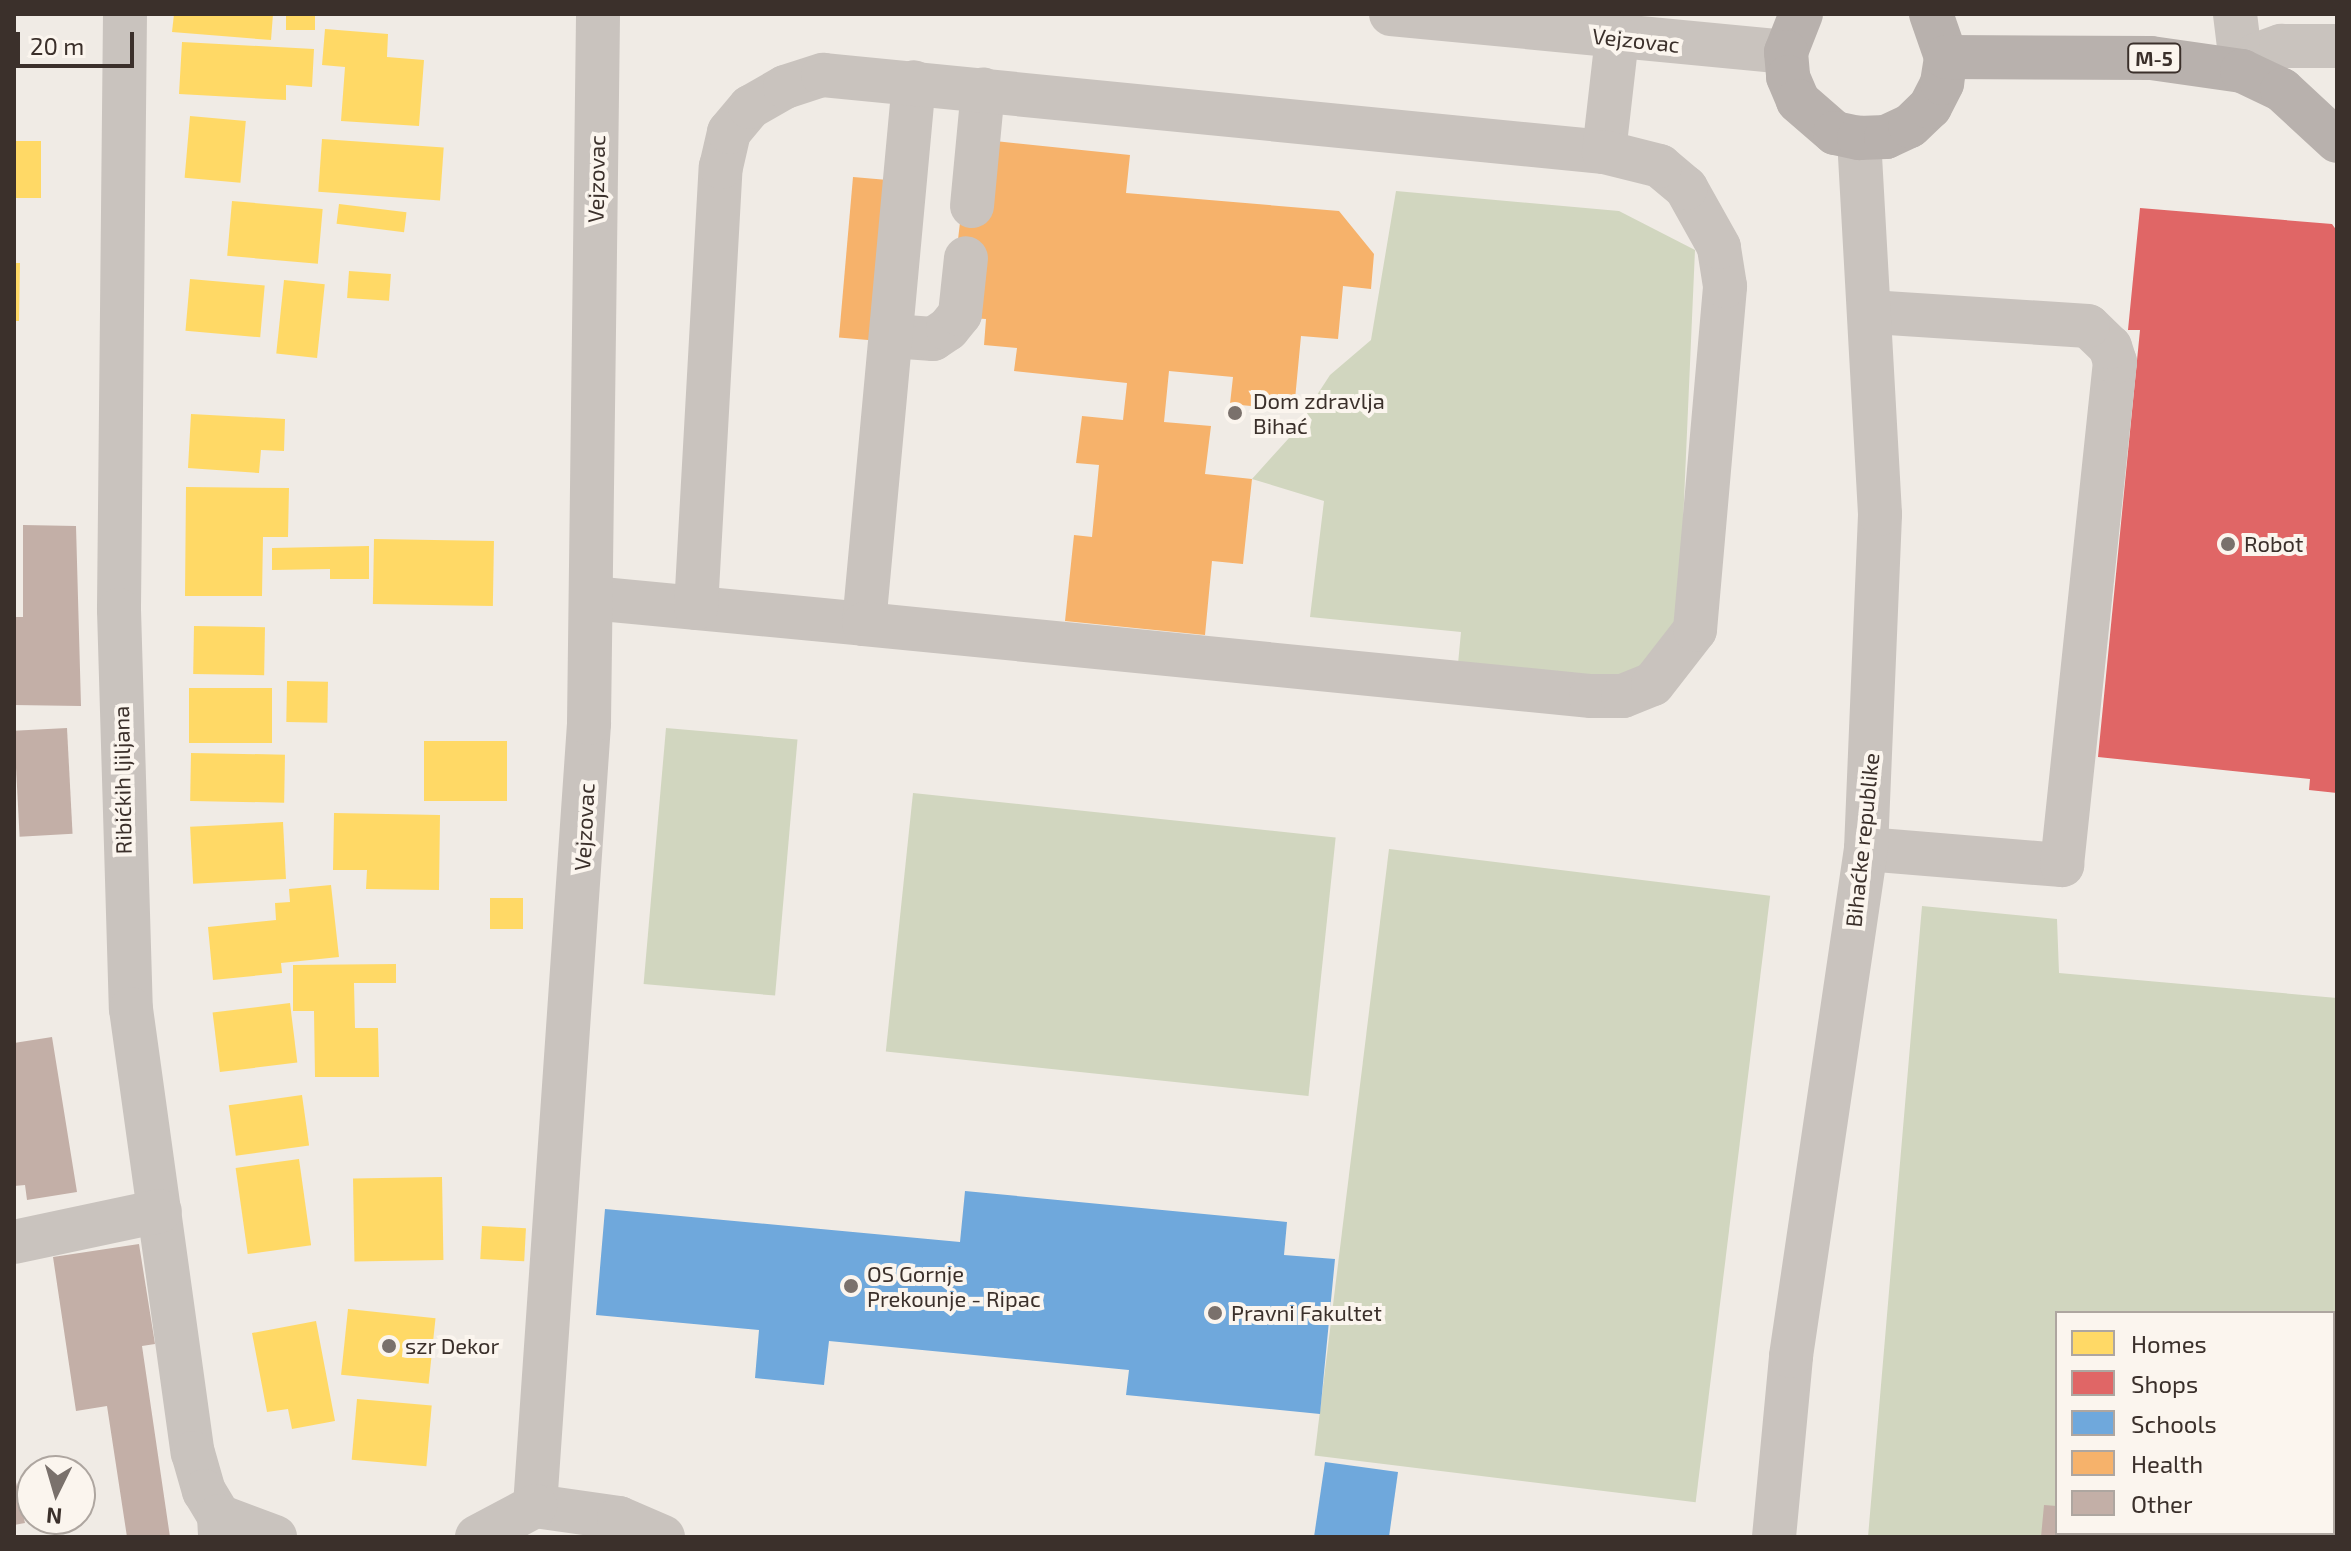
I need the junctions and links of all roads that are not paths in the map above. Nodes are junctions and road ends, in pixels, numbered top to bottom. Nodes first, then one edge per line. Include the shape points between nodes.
1 (125, 14) edge
2 (598, 14) edge
3 (1391, 14) edge
4 (1931, 14) edge
5 (2235, 14) edge
6 (1485, 19) edge
7 (1794, 33) edge
8 (1617, 38) junction
9 (2337, 46) edge
10 (1946, 57) junction
11 (2242, 71) junction
12 (914, 82) junction
13 (983, 90) junction
14 (1859, 138) junction
15 (2337, 141) edge
16 (1604, 152) junction
17 (972, 206) dead end
18 (966, 258) dead end
19 (1873, 312) junction
20 (892, 336) junction
21 (591, 598) junction
22 (696, 608) junction
23 (864, 624) junction
24 (1866, 849) junction
25 (160, 1211) junction
26 (14, 1242) edge
27 (535, 1506) junction
28 (219, 1527) edge
29 (275, 1537) edge
30 (477, 1537) edge
31 (663, 1537) edge
32 (1774, 1537) edge

1 - 25 street, Ribićkih ljiljana via 119,610 124,866 131,1009
2 - 21 street, Vejzovac
3 - 6 street, Vejzovac
4 - 10 main road
5 - 11 street
6 - 8 street, Vejzovac
7 - 8 street, Vejzovac
7 - 14 main road via 1788,77 1806,110 1835,133
8 - 16 street
9 - 11 street via 2281,46 2256,55
10 - 11 main road, M-5 via 2151,58
10 - 14 main road via 1942,83 1920,117 1886,137
11 - 15 main road, M-5 via 2282,90
12 - 13 street
12 - 20 street
12 - 22 street via 823,75 785,87 750,107 729,132 721,176
13 - 16 street
13 - 17 street
14 - 19 street, Bihaćke republike
16 - 23 street via 1660,166 1686,188 1719,247 1725,286 1695,630 1653,684 1623,696 1591,696
18 - 20 street via 960,314 948,329 933,339
19 - 24 street, Bihaćke republike via 1880,514
19 - 24 street via 2088,326 2110,347 2115,362 2062,865
20 - 23 street
21 - 22 street
21 - 27 street, Vejzovac via 574,1004
22 - 23 street
24 - 32 street, Bihaćke republike via 1791,1356
25 - 26 street
25 - 28 street, Ribićkih ljiljana via 193,1453
27 - 30 street
27 - 31 street via 619,1518
28 - 29 street

